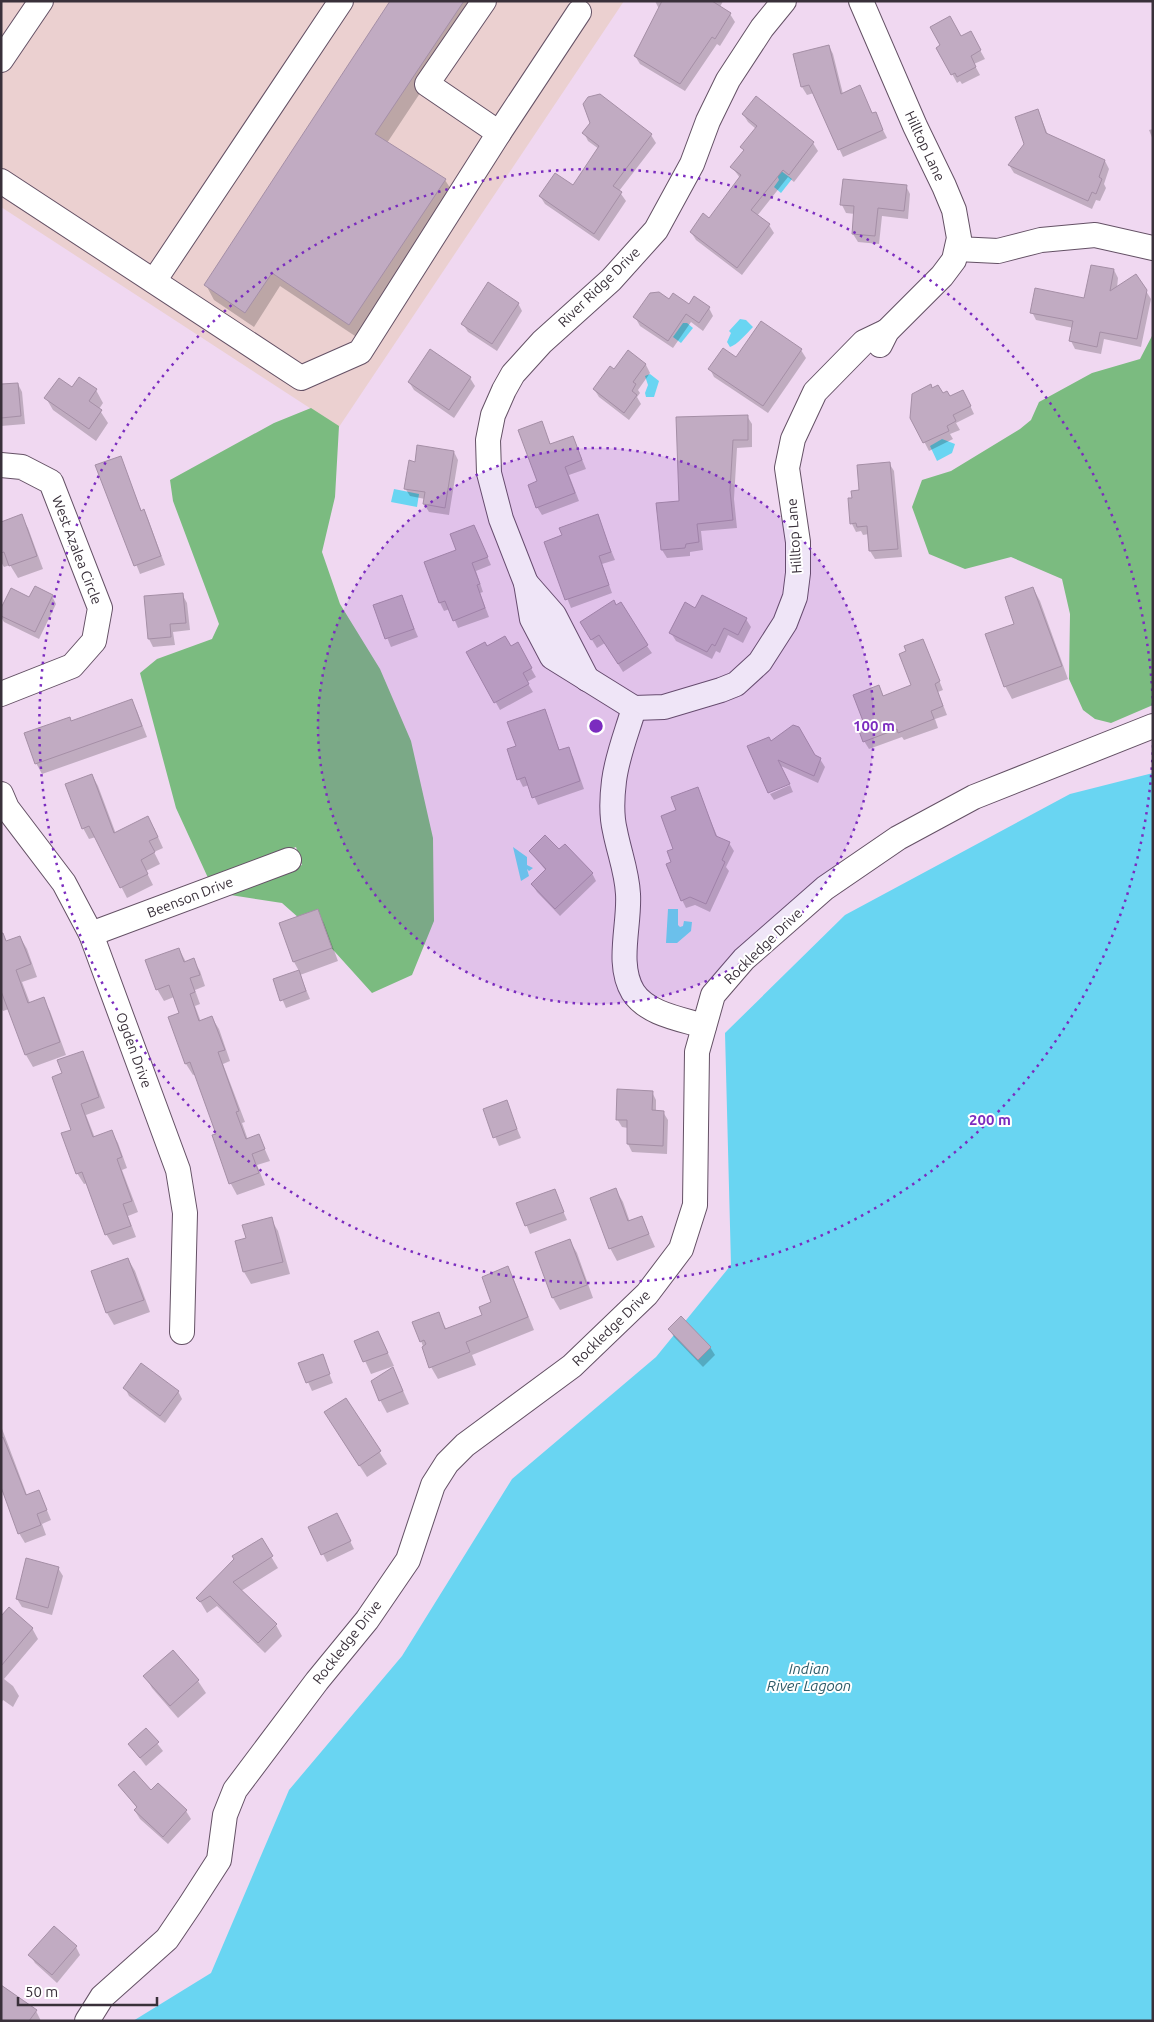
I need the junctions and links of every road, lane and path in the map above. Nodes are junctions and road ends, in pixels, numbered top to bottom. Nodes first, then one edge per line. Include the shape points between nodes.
1 (41, 1) edge
2 (341, 1) edge
3 (484, 1) edge
4 (784, 1) edge
5 (859, 3) edge
6 (575, 5) edge
7 (1, 60) edge
8 (499, 133) junction
9 (1, 181) edge
10 (1153, 248) edge
11 (957, 249) junction
12 (154, 281) junction
13 (1, 465) edge
14 (1, 694) edge
15 (634, 708) junction
16 (1153, 726) edge
17 (1, 794) edge
18 (289, 860) dead end
19 (91, 934) junction
20 (704, 1026) junction
21 (182, 1332) dead end
22 (87, 2021) edge

1 - 7 street
2 - 12 street
3 - 8 street via 427,84
4 - 15 street, River Ridge Drive via 728,80 692,164 656,230 610,280 542,342 513,374 492,416 488,440 489,473 501,519 526,583 532,619 552,657
5 - 11 street, Hilltop Lane via 954,210 960,238
6 - 8 street
8 - 12 street via 360,352 301,378
9 - 12 street
10 - 11 street via 1095,235 1041,240 998,251
11 - 15 street, Hilltop Lane via 954,260 942,276 887,331 875,355 827,403 805,416 793,438 787,468 798,542 795,597 785,623 760,662 736,684 664,707
13 - 14 street, West Azalea Circle via 22,467 51,482 100,608 94,642 72,666
15 - 20 street via 618,761 613,807 614,830 626,873 628,894 626,974 633,992 651,1008
16 - 20 street, Rockledge Drive via 974,797 890,844 825,888 744,959 713,995
17 - 19 street, Ogden Drive via 7,808 64,883
18 - 19 street, Beenson Drive
19 - 21 street, Ogden Drive via 178,1170 185,1213
20 - 22 street, Rockledge Drive via 697,1052 695,1205 681,1249 647,1294 572,1366 465,1445 447,1463 433,1485 408,1560 367,1620 235,1790 225,1815 219,1860 190,1905 167,1939 102,1997

